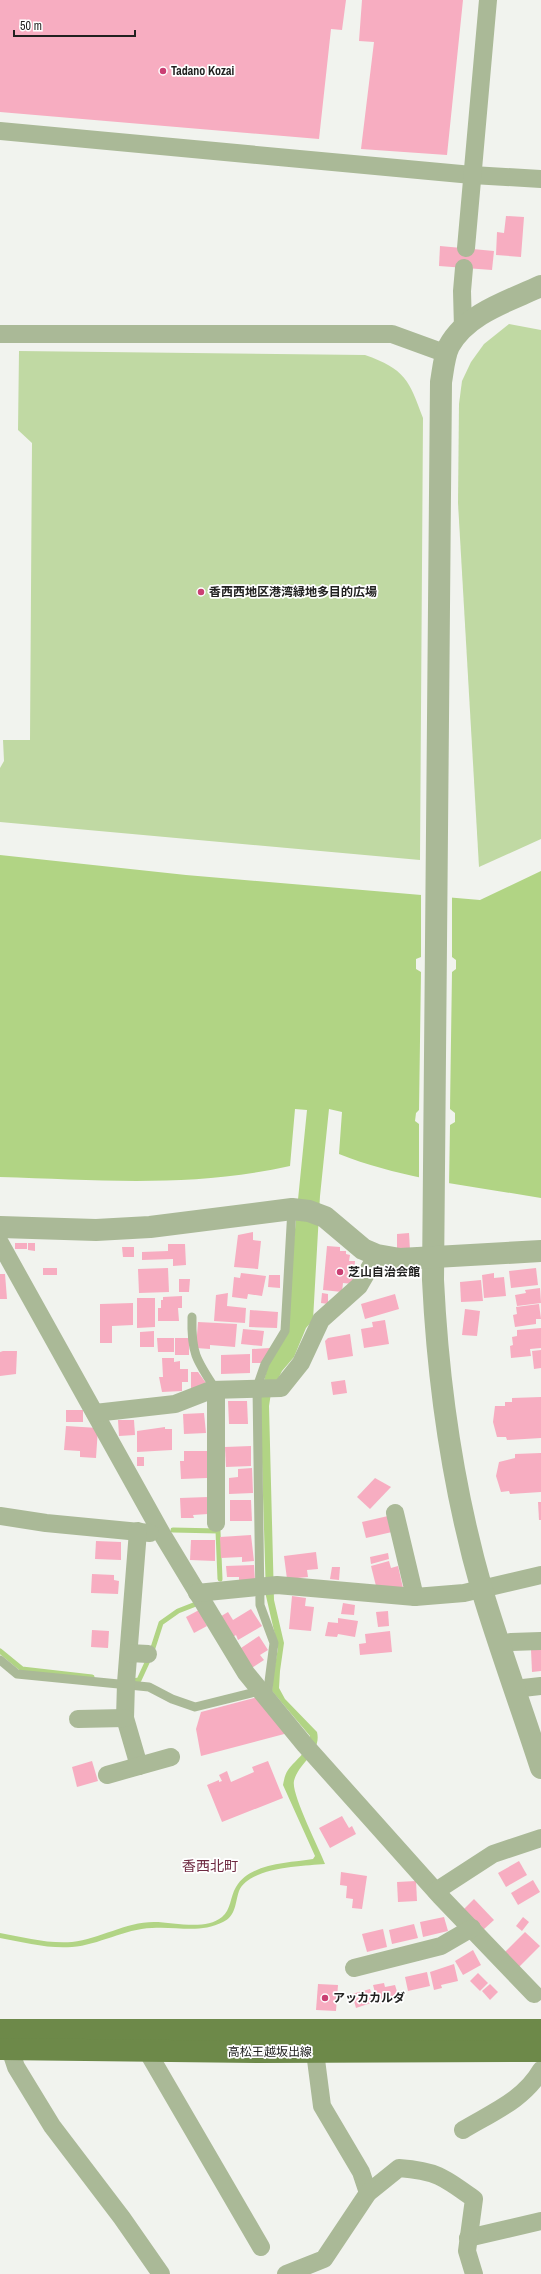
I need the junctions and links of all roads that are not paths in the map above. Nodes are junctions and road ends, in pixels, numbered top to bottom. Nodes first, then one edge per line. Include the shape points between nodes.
1 (488, 0) edge
2 (0, 131) edge
3 (472, 176) junction
4 (541, 179) edge
5 (466, 248) dead end
6 (464, 268) dead end
7 (541, 287) edge
8 (463, 328) junction
9 (0, 334) edge
10 (447, 354) junction
11 (292, 1209) junction
12 (0, 1228) edge
13 (0, 1243) edge
14 (541, 1251) edge
15 (377, 1255) junction
16 (435, 1258) junction
17 (192, 1316) dead end
18 (257, 1387) junction
19 (216, 1390) junction
20 (95, 1413) junction
21 (395, 1513) dead end
22 (0, 1516) edge
23 (216, 1524) dead end
24 (138, 1531) junction
25 (162, 1534) junction
26 (541, 1575) edge
27 (259, 1586) junction
28 (482, 1590) junction
29 (197, 1593) junction
30 (415, 1597) junction
31 (541, 1641) edge
32 (500, 1645) junction
33 (129, 1653) junction
34 (148, 1654) dead end
35 (0, 1660) edge
36 (126, 1683) junction
37 (541, 1686) edge
38 (514, 1689) junction
39 (263, 1695) junction
40 (125, 1718) junction
41 (78, 1719) dead end
42 (171, 1757) dead end
43 (139, 1766) junction
44 (541, 1768) edge
45 (107, 1774) dead end
46 (541, 1838) edge
47 (436, 1891) junction
48 (472, 1928) junction
49 (354, 1968) dead end
50 (534, 1994) dead end
51 (353, 2030) junction
52 (541, 2030) edge
53 (3, 2040) edge
54 (147, 2051) junction
55 (541, 2051) edge
56 (315, 2052) junction
57 (352, 2052) junction
58 (541, 2070) edge
59 (463, 2130) dead end
60 (368, 2193) junction
61 (541, 2222) edge
62 (468, 2238) junction
63 (261, 2247) dead end
64 (161, 2274) edge
65 (286, 2274) edge
66 (474, 2274) edge

1 - 3 street
2 - 3 street
3 - 4 street
3 - 5 street
6 - 8 street
7 - 8 street via 480,315
8 - 10 street
9 - 10 street via 392,334
10 - 16 street via 441,382
11 - 12 street via 150,1227 96,1230
11 - 15 street via 309,1211 325,1217 363,1249
11 - 18 lane via 285,1331 265,1364
13 - 20 street
14 - 16 street
15 - 16 street via 400,1259
15 - 18 street via 359,1286 321,1320 301,1363 282,1388
16 - 28 street via 434,1311 442,1397 459,1496
17 - 19 lane via 193,1350
18 - 19 street
18 - 27 lane
19 - 20 street via 175,1404
19 - 23 street
20 - 25 street
21 - 30 street
22 - 24 street
24 - 25 street
24 - 33 street
25 - 29 street
26 - 28 street
27 - 29 street
27 - 30 street via 277,1585
27 - 39 lane via 260,1605 274,1642
28 - 30 street
28 - 32 street
29 - 39 street via 246,1673
31 - 32 street
32 - 38 street
33 - 34 street
33 - 36 street
35 - 36 lane via 17,1674
36 - 39 lane via 149,1687 195,1707
36 - 40 street
37 - 38 street
38 - 44 street
39 - 47 street
40 - 41 street
40 - 43 street
42 - 43 street
43 - 45 street
46 - 47 street via 493,1854
47 - 48 street
48 - 49 street via 441,1946
48 - 50 street
51 - 52 main road, 高松王越坂出線
51 - 53 main road, 高松王越坂出線
51 - 57 street
53 - 54 main road, 高松王越坂出線
53 - 64 street via 16,2067 52,2126
54 - 56 main road, 高松王越坂出線
54 - 63 street
55 - 57 main road, 高松王越坂出線
56 - 57 main road, 高松王越坂出線
56 - 60 street via 322,2106 361,2172
58 - 59 street via 512,2102
60 - 62 street via 399,2168 420,2170 444,2177 474,2199
60 - 65 street via 324,2260
61 - 62 street
62 - 66 street via 467,2251

